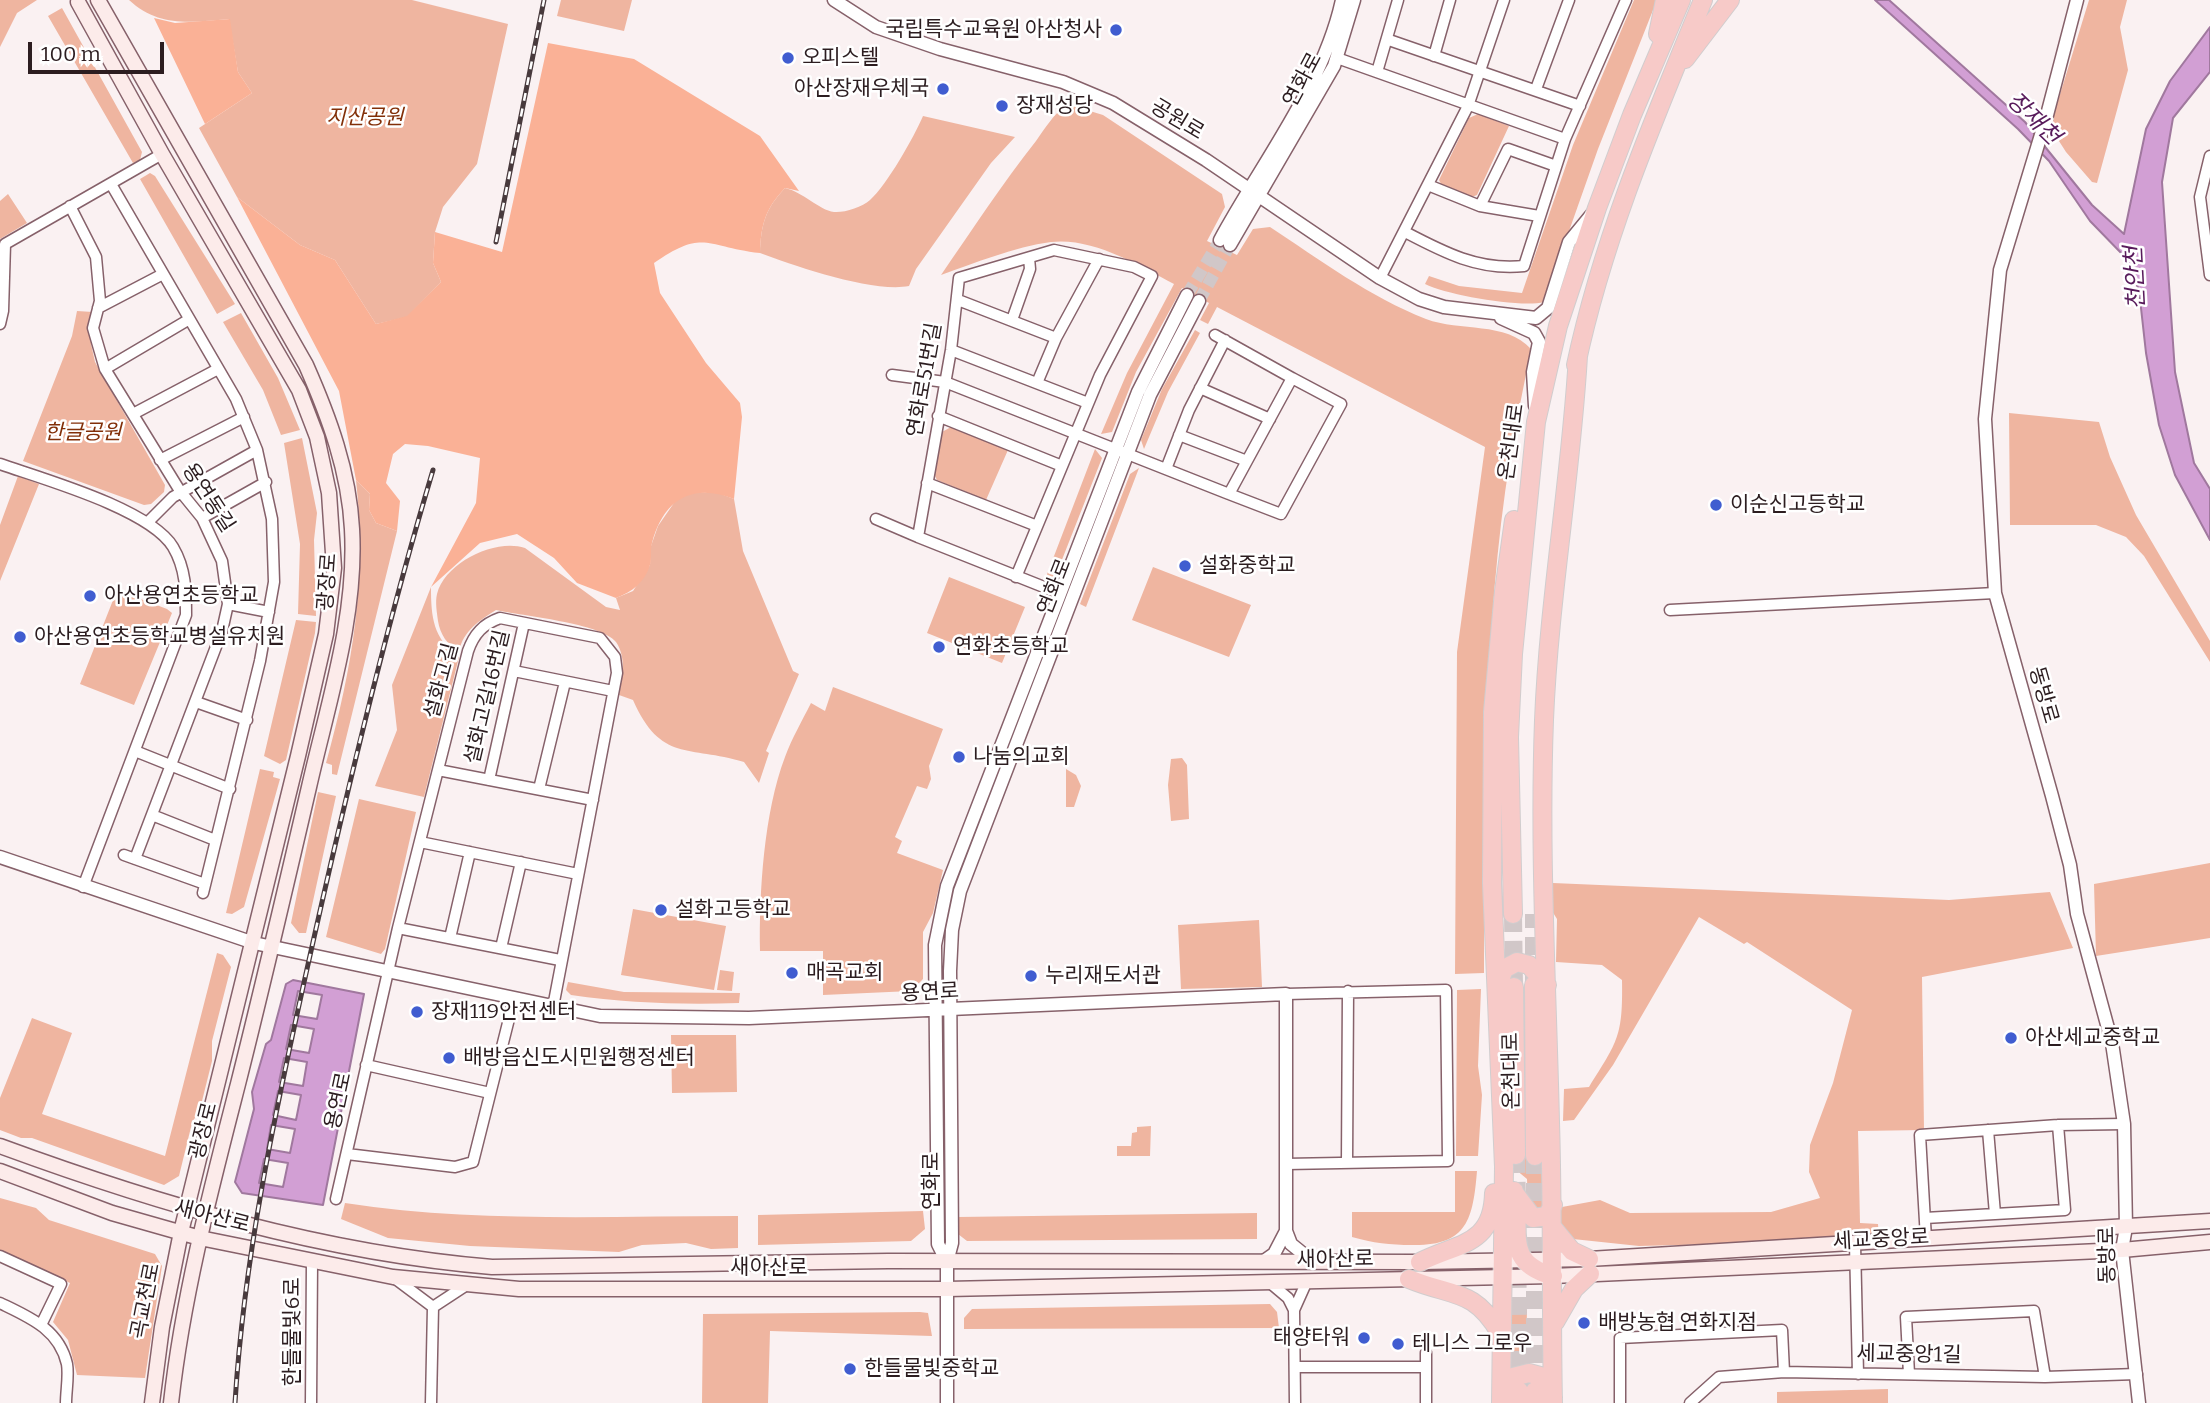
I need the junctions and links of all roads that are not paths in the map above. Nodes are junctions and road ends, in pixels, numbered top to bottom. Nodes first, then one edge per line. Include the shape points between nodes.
1 (99, 0) edge
2 (834, 0) edge
3 (1342, 0) edge
4 (1354, 0) edge
5 (1398, 0) edge
6 (1450, 0) edge
7 (1504, 0) edge
8 (1569, 0) edge
9 (1626, 0) edge
10 (1665, 0) edge
11 (1681, 0) edge
12 (1730, 0) edge
13 (2077, 0) edge
14 (78, 2) dead end
15 (1702, 5) edge
16 (1389, 40) junction
17 (1434, 55) junction
18 (1337, 58) junction
19 (1651, 67) junction
20 (1377, 72) junction
21 (1482, 72) junction
22 (1668, 81) junction
23 (1536, 89) junction
24 (1468, 106) junction
25 (1580, 106) junction
26 (1565, 139) junction
27 (162, 154) junction
28 (2210, 156) edge
29 (1556, 166) junction
30 (111, 184) junction
31 (1428, 185) junction
32 (1253, 192) junction
33 (70, 206) junction
34 (1480, 206) junction
35 (1597, 208) junction
36 (1538, 216) junction
37 (1405, 232) junction
38 (1225, 242) tunnel mouth
39 (1029, 258) junction
40 (1099, 259) junction
41 (163, 274) junction
42 (2210, 275) edge
43 (1380, 278) junction
44 (1193, 298) tunnel mouth
45 (958, 300) junction
46 (98, 308) junction
47 (1480, 312) junction
48 (188, 320) junction
49 (1012, 320) junction
50 (0, 324) edge
51 (1056, 338) junction
52 (951, 350) junction
53 (1578, 356) junction
54 (105, 369) junction
55 (219, 369) junction
56 (892, 375) dead end
57 (1292, 378) junction
58 (945, 382) junction
59 (1037, 383) junction
60 (1200, 388) junction
61 (1088, 403) junction
62 (133, 414) junction
63 (938, 416) junction
64 (244, 417) junction
65 (1270, 419) junction
66 (1536, 422) junction
67 (1076, 434) junction
68 (1179, 435) junction
69 (257, 450) junction
70 (1121, 452) junction
71 (160, 460) junction
72 (1247, 461) junction
73 (0, 464) edge
74 (1062, 466) junction
75 (1166, 469) junction
76 (266, 482) junction
77 (927, 483) junction
78 (1528, 484) junction
79 (180, 491) junction
80 (1229, 494) junction
81 (202, 518) junction
82 (876, 519) dead end
83 (147, 523) junction
84 (1037, 526) junction
85 (918, 537) junction
86 (1016, 577) junction
87 (1059, 593) junction
88 (1995, 593) junction
89 (228, 604) junction
90 (1670, 610) dead end
91 (269, 612) junction
92 (524, 623) junction
93 (514, 671) junction
94 (565, 682) junction
95 (613, 691) junction
96 (196, 702) junction
97 (247, 720) junction
98 (135, 751) junction
99 (172, 765) junction
100 (438, 770) junction
101 (489, 780) junction
102 (230, 789) junction
103 (539, 789) junction
104 (593, 800) junction
105 (152, 815) junction
106 (215, 840) junction
107 (420, 842) junction
108 (470, 852) junction
109 (0, 857) edge
110 (521, 862) junction
111 (578, 874) junction
112 (83, 887) junction
113 (1513, 914) tunnel mouth
114 (1534, 914) tunnel mouth
115 (398, 928) junction
116 (450, 938) junction
117 (254, 943) junction
118 (272, 948) junction
119 (500, 948) junction
120 (560, 960) junction
121 (390, 971) junction
122 (1540, 985) junction
123 (1506, 986) junction
124 (1348, 991) junction
125 (1286, 995) junction
126 (514, 999) junction
127 (553, 1007) junction
128 (951, 1011) junction
129 (934, 1012) junction
130 (366, 1065) junction
131 (490, 1093) junction
132 (2124, 1124) junction
133 (2058, 1125) junction
134 (1989, 1130) junction
135 (1501, 1131) junction
136 (0, 1146) edge
137 (347, 1154) junction
138 (1535, 1156) tunnel mouth
139 (1510, 1161) junction
140 (1347, 1163) junction
141 (1286, 1164) junction
142 (0, 1171) edge
143 (1516, 1195) junction
144 (336, 1199) dead end
145 (1553, 1205) junction
146 (187, 1208) junction
147 (205, 1213) junction
148 (1995, 1214) junction
149 (1925, 1218) junction
150 (2210, 1221) edge
151 (2126, 1227) junction
152 (1553, 1228) junction
153 (1286, 1231) junction
154 (181, 1233) junction
155 (200, 1238) junction
156 (1926, 1239) junction
157 (2210, 1242) edge
158 (1856, 1244) junction
159 (2122, 1250) junction
160 (0, 1256) edge
161 (1524, 1260) junction
162 (1264, 1261) junction
163 (1312, 1261) junction
164 (312, 1262) junction
165 (947, 1262) junction
166 (1420, 1262) junction
167 (1856, 1262) junction
168 (1589, 1266) junction
169 (1553, 1267) junction
170 (1503, 1269) junction
171 (393, 1277) junction
172 (1409, 1279) junction
173 (1307, 1281) junction
174 (1269, 1282) junction
175 (465, 1286) junction
176 (947, 1289) junction
177 (0, 1303) edge
178 (433, 1307) junction
179 (1294, 1310) junction
180 (43, 1324) junction
181 (1553, 1325) junction
182 (1500, 1333) junction
183 (1426, 1353) dead end
184 (1295, 1367) junction
185 (1426, 1367) junction
186 (1784, 1372) junction
187 (1858, 1374) junction
188 (1909, 1374) junction
189 (2137, 1374) junction
190 (2045, 1377) junction
191 (1527, 1398) edge
192 (65, 1403) edge
193 (152, 1403) edge
194 (171, 1403) edge
195 (311, 1403) edge
196 (431, 1403) edge
197 (947, 1403) edge
198 (1295, 1403) edge
199 (1426, 1403) edge
200 (1620, 1403) edge
201 (1690, 1403) edge
202 (2139, 1403) edge

1 - 118 main road, 광장로 via 306,365 331,422 344,475 352,528 346,622
2 - 32 street, 공원로 via 876,27 1063,82 1113,103
3 - 32 street, 연화로 via 1321,60
4 - 18 street, 연화로
5 - 16 street
6 - 17 street
7 - 21 street
8 - 23 street
9 - 25 street
10 - 19 highway
11 - 19 highway, 온천대로
12 - 22 highway
13 - 88 street, 동방로 via 2000,271 1985,419
14 - 27 main road, 광장로
15 - 22 highway
16 - 17 street
16 - 20 street
17 - 21 street
18 - 20 street
18 - 32 street, 연화로
19 - 35 highway, 온천대로
20 - 24 street
21 - 23 street
21 - 24 street
22 - 53 highway via 1624,200
23 - 25 street
24 - 26 street
24 - 31 street
25 - 26 street
26 - 29 street
27 - 30 street
27 - 117 main road, 광장로 via 299,390 317,437 329,493 334,568 326,634
28 - 42 street via 2200,197
29 - 34 street via 1508,149
29 - 36 street
30 - 33 street
30 - 41 street
31 - 34 street
31 - 37 street
32 - 38 street, 연화로
32 - 43 street, 공원로
33 - 46 street, 용연동길 via 96,257
33 - 50 street via 5,244
34 - 36 street
35 - 47 street via 1569,243 1548,308 1536,318
35 - 66 highway, 온천대로 via 1558,326
36 - 37 street via 1524,266 1452,257
37 - 43 street
39 - 40 street, 연화로51번길 via 1054,250
39 - 45 street, 연화로51번길 via 959,278
39 - 49 street via 1030,269
40 - 51 street
40 - 61 street, 연화로51번길 via 1152,276
41 - 46 street
41 - 48 street
43 - 47 street, 공원로 via 1419,299
44 - 70 street, 연화로 via 1139,391
45 - 49 street
45 - 52 street, 연화로51번길
46 - 54 street, 용연동길 via 93,328
47 - 66 street via 1516,323 1534,333 1539,342 1533,372
48 - 54 street
48 - 55 street
49 - 51 street
51 - 59 street
52 - 58 street, 연화로51번길
52 - 59 street
53 - 114 highway via 1547,536 1536,669
53 - 122 highway via 1544,719
54 - 62 street, 용연동길
55 - 62 street
55 - 64 street
56 - 58 street
57 - 60 street via 1220,337
57 - 65 street
57 - 80 street via 1341,404 1281,514
58 - 63 street, 연화로51번길
58 - 67 street
59 - 61 street
60 - 65 street
60 - 68 street
61 - 67 street
62 - 71 street, 용연동길
63 - 74 street
63 - 77 street, 연화로51번길
64 - 69 street
64 - 71 street
65 - 72 street
66 - 78 highway, 온천대로
67 - 70 street
67 - 74 street
68 - 72 street
68 - 75 street
69 - 76 street
69 - 79 street
70 - 75 street
70 - 87 street, 연화로
70 - 128 street, 연화로 via 960,891 952,930
71 - 79 street, 용연동길
72 - 80 street
73 - 83 street via 129,512
74 - 84 street
75 - 80 street
76 - 81 street
76 - 91 street via 274,555
77 - 84 street
77 - 85 street, 연화로51번길
78 - 113 highway, 온천대로 via 1509,737
78 - 123 highway via 1514,519 1493,712 1492,883
79 - 81 street, 용연동길
79 - 83 street
81 - 89 street, 용연동길 via 222,561
82 - 85 street
83 - 98 street via 172,546 183,568 186,615
84 - 86 street
85 - 86 street
86 - 87 street
87 - 129 street, 연화로 via 947,886 934,945
88 - 90 street
88 - 132 street, 동방로 via 2070,865 2077,914 2112,1043
89 - 91 street
89 - 96 street, 용연동길
91 - 97 street
92 - 93 street, 설화고길16번길
92 - 95 street, 설화고길 via 600,638 615,657
92 - 100 street, 설화고길 via 500,618 489,621 472,639
93 - 94 street
93 - 101 street, 설화고길16번길
94 - 95 street
94 - 103 street
95 - 104 street, 설화고길
96 - 97 street
96 - 99 street, 용연동길
97 - 102 street
98 - 99 street
98 - 112 street
99 - 102 street
99 - 105 street, 용연동길
100 - 101 street, 설화고길16번길
100 - 107 street, 설화고길
101 - 103 street, 설화고길16번길
102 - 106 street
103 - 104 street, 설화고길16번길
104 - 111 street, 설화고길
105 - 106 street
105 - 106 street, 용연동길 via 129,857 204,888
107 - 108 street
107 - 115 street, 설화고길
108 - 110 street
108 - 116 street
109 - 112 street, 용연로
110 - 111 street
110 - 119 street
111 - 120 street, 설화고길
112 - 117 street, 용연로
115 - 116 street
115 - 121 street, 설화고길
116 - 119 street
117 - 118 street, 용연로
117 - 146 main road, 광장로
118 - 121 street, 용연로
118 - 147 main road, 광장로
119 - 120 street
120 - 127 street, 설화고길
121 - 126 street, 용연로
121 - 130 street, 용연로
122 - 123 highway via 1529,965 1517,962 1504,970
122 - 138 highway, 온천대로
122 - 145 highway
123 - 135 highway
123 - 139 highway, 온천대로
124 - 125 street, 용연로
124 - 140 street
124 - 140 street, 용연로 via 1446,990 1448,1161
125 - 128 street, 용연로
125 - 141 street, 새아산로
126 - 127 street, 용연로
126 - 131 street, 용연로
127 - 129 street, 용연로 via 600,1016 697,1019
128 - 129 street, 용연로
128 - 165 street, 연화로 via 952,1243
129 - 165 street, 연화로 via 938,1244
130 - 131 street
130 - 137 street, 용연로
131 - 137 street, 용연로 via 473,1162 464,1167
132 - 133 street
132 - 151 street, 동방로
133 - 134 street
133 - 148 street via 2071,1209
134 - 148 street
134 - 149 street via 1920,1136
135 - 139 highway
135 - 166 highway via 1495,1147 1494,1206 1488,1224 1462,1247
136 - 146 main road, 새아산로
137 - 144 street
139 - 143 highway
139 - 170 highway
140 - 141 street, 용연로
141 - 153 street, 새아산로
142 - 154 main road, 새아산로
143 - 145 highway via 1533,1218 1547,1216
143 - 161 highway via 1516,1243
145 - 152 highway
146 - 147 main road, 새아산로
146 - 154 main road, 곡교천로
147 - 155 main road, 곡교천로
147 - 165 main road, 새아산로 via 356,1248 492,1267
148 - 149 street
149 - 156 street
150 - 151 main road, 세교중앙로
151 - 156 main road, 세교중앙로
151 - 159 street, 동방로
152 - 168 highway
152 - 169 highway
153 - 162 street, 새아산로 via 1274,1254
153 - 163 street, 새아산로 via 1291,1244
154 - 155 main road, 새아산로
154 - 193 main road, 곡교천로 via 159,1340
155 - 164 main road, 새아산로
155 - 194 main road, 곡교천로
156 - 158 main road, 세교중앙로
157 - 159 main road, 세교중앙로
158 - 167 street
158 - 168 main road, 세교중앙로
159 - 167 main road, 세교중앙로
159 - 189 street, 동방로
160 - 180 street via 61,1284
161 - 169 highway via 1542,1273
161 - 170 main road, 새아산로
162 - 163 main road, 새아산로
162 - 165 main road, 새아산로
163 - 166 main road, 새아산로
164 - 171 main road, 새아산로
164 - 195 street, 한들물빛6로
165 - 176 street
166 - 170 main road, 새아산로
167 - 168 main road, 세교중앙로
167 - 187 street
168 - 169 main road, 세교중앙로
168 - 181 highway
169 - 170 main road, 새아산로
169 - 181 highway
170 - 172 main road, 새아산로
170 - 182 highway
171 - 175 main road, 새아산로
171 - 178 street
172 - 173 main road, 새아산로
172 - 182 highway via 1434,1290 1463,1294 1482,1307
173 - 174 main road, 새아산로
173 - 179 street
174 - 176 main road, 새아산로
174 - 179 street via 1288,1298
175 - 176 main road, 새아산로
175 - 178 street
176 - 197 street
177 - 180 street
178 - 196 street
179 - 184 street
180 - 192 street via 66,1364
181 - 191 highway
182 - 191 highway
183 - 185 street
184 - 185 street
184 - 198 street
185 - 199 street
186 - 187 street, 세교중앙1길
186 - 200 street via 1782,1330 1620,1338
186 - 201 street, 세교중앙1길 via 1719,1377
187 - 188 street, 세교중앙1길
188 - 190 street, 세교중앙1길
188 - 190 street via 1906,1317 2034,1311
189 - 190 street, 세교중앙1길
189 - 202 street, 동방로

